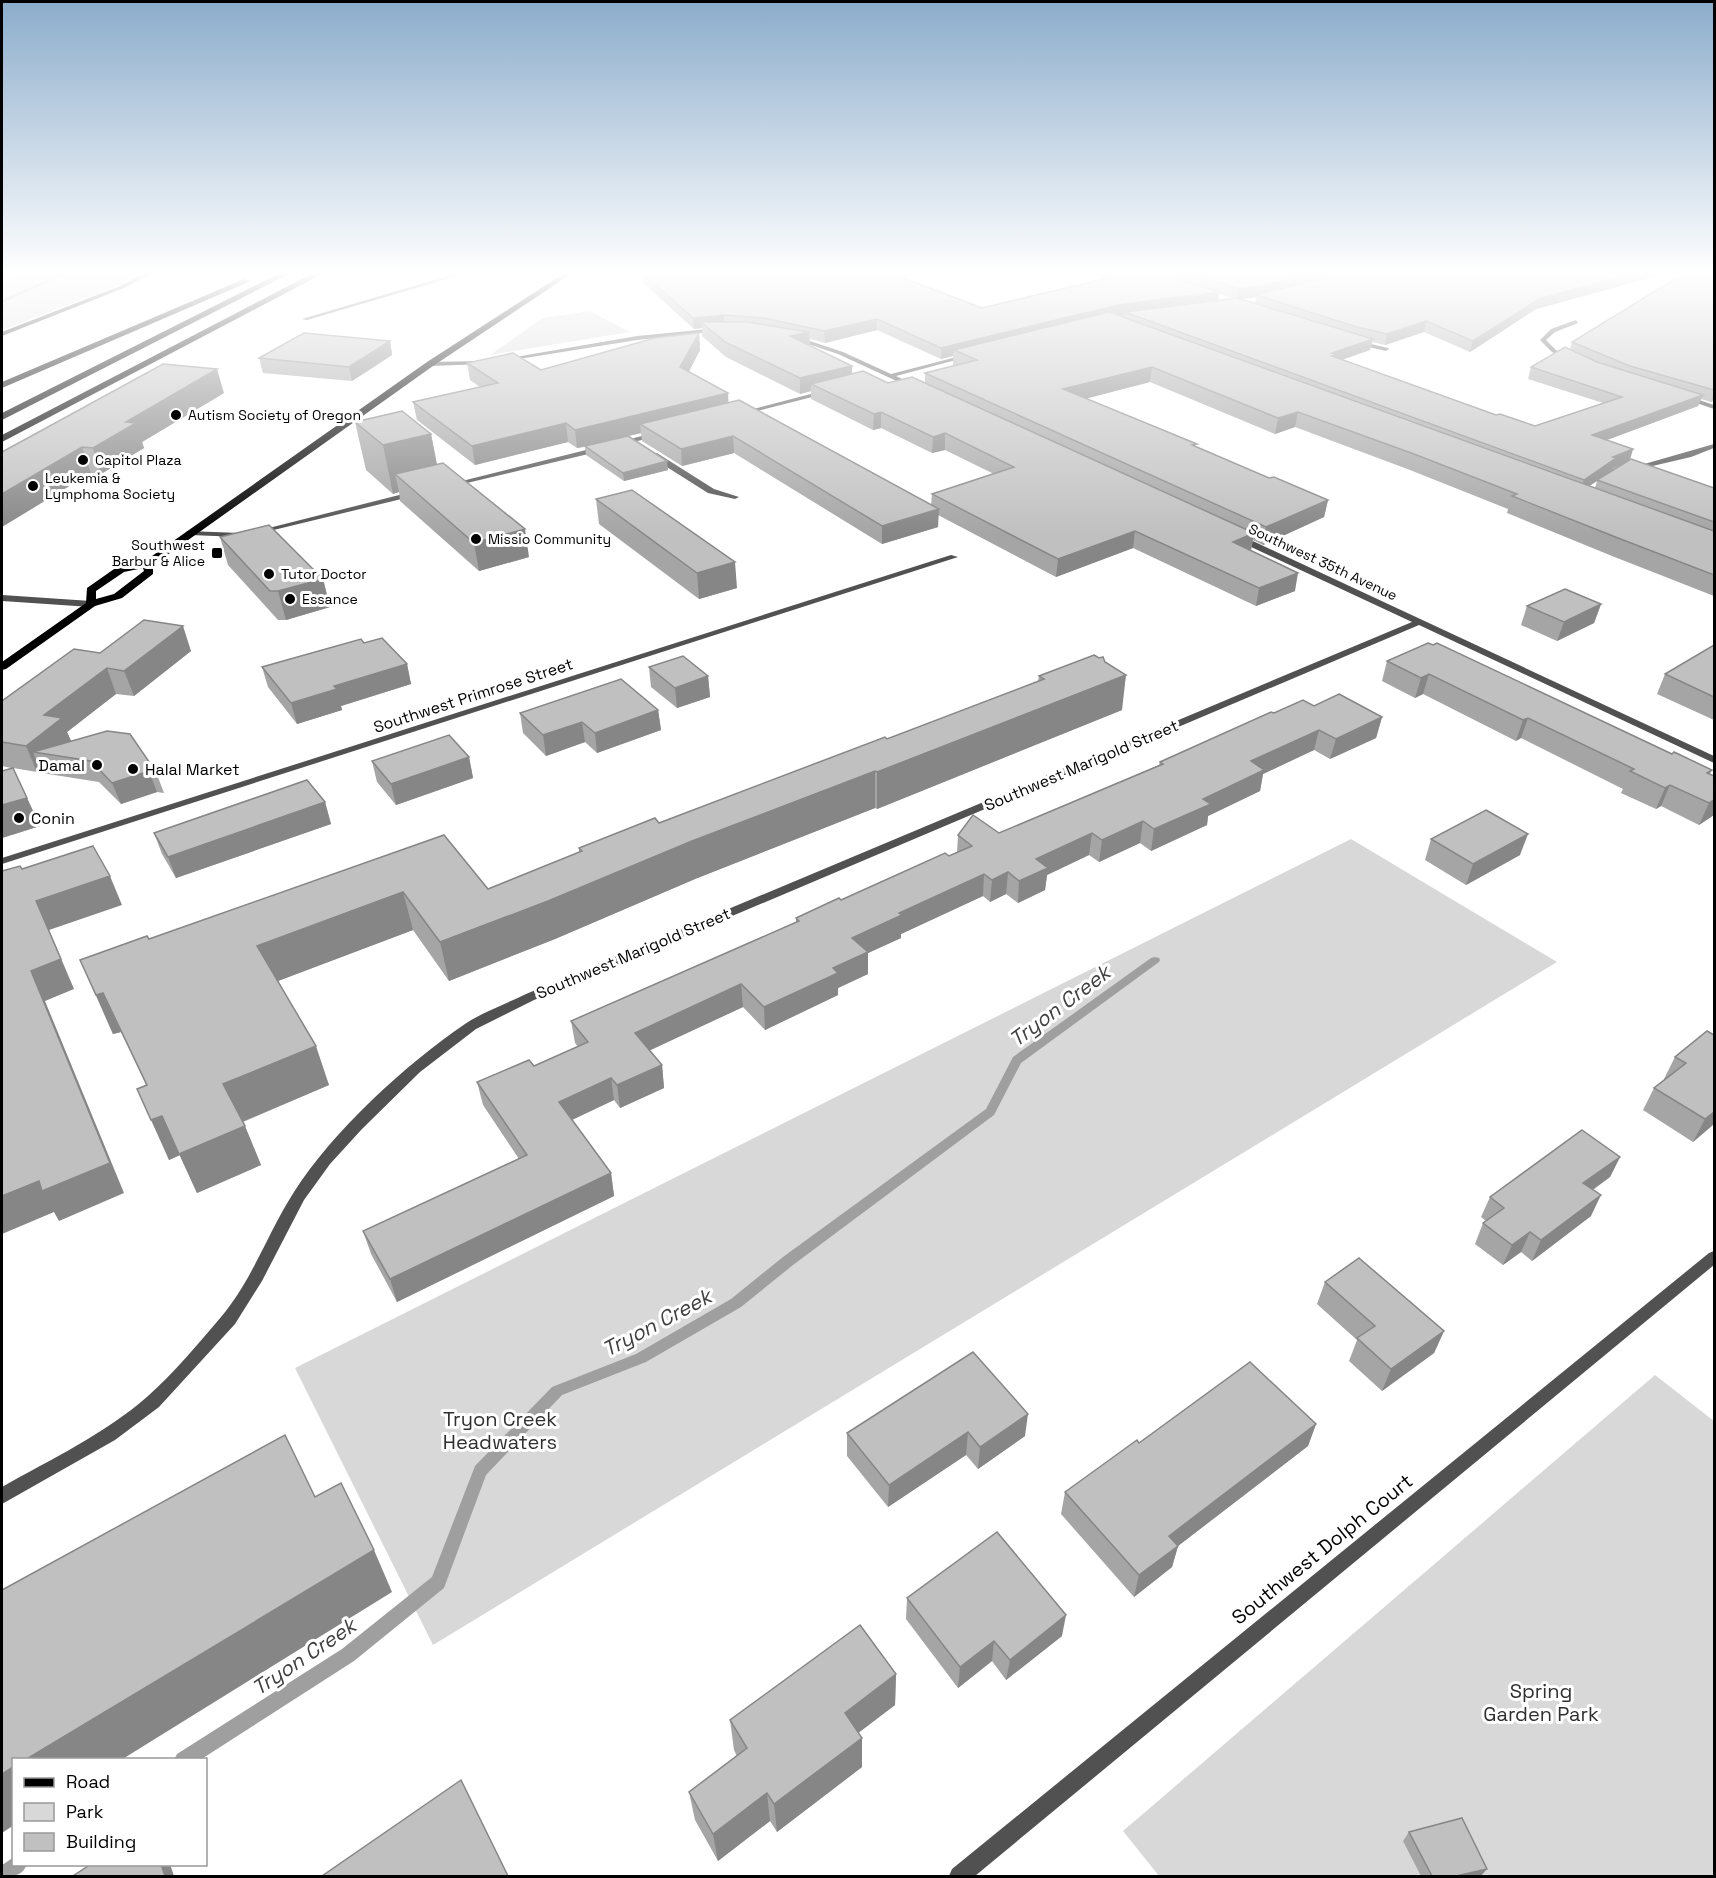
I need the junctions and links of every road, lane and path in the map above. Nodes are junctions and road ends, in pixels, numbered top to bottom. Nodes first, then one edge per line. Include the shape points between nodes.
1 (60, 360) edge
2 (116, 360) edge
3 (154, 360) edge
4 (437, 360) edge
5 (853, 360) edge
6 (957, 360) edge
7 (1568, 360) edge
8 (491, 362) edge
9 (1572, 362) edge
10 (430, 364) junction
11 (33, 371) junction
12 (890, 376) junction
13 (2, 377) edge
14 (879, 378) edge
15 (2, 385) edge
16 (834, 390) edge
17 (923, 391) edge
18 (1671, 393) edge
19 (1714, 407) edge
20 (732, 415) edge
21 (2, 417) edge
22 (665, 432) edge
23 (2, 439) edge
24 (631, 440) junction
25 (1714, 446) edge
26 (641, 447) edge
27 (651, 453) edge
28 (1622, 472) edge
29 (439, 487) edge
30 (428, 490) edge
31 (735, 497) dead end
32 (1225, 532) edge
33 (190, 533) junction
34 (954, 557) dead end
35 (148, 564) junction
36 (2, 598) edge
37 (91, 604) junction
38 (1419, 622) junction
39 (2, 667) edge
40 (1714, 760) edge
41 (2, 861) edge
42 (1714, 1257) edge
43 (2, 1496) edge
44 (958, 1876) edge

1 - 11 highway
2 - 21 highway
3 - 23 highway
4 - 10 main road
5 - 12 street
6 - 12 street
7 - 9 street
8 - 10 street
10 - 33 main road
11 - 13 highway
11 - 15 highway
12 - 14 street
12 - 17 street
16 - 20 street
18 - 19 street
22 - 24 street
24 - 26 street
24 - 29 street
25 - 28 street
27 - 31 street via 711,491
30 - 33 street via 259,531 224,536
32 - 38 street, Southwest 35th Avenue
33 - 35 main road
34 - 41 street, Southwest Primrose Street
35 - 37 main road via 149,572 118,596
35 - 37 main road via 121,569 91,590
36 - 37 street
37 - 39 main road
38 - 40 street, Southwest 35th Avenue
38 - 43 street, Southwest Marigold Street via 530,997 471,1026 415,1069 325,1160 299,1196 257,1277 229,1318 153,1402 109,1435
42 - 44 street, Southwest Dolph Court

